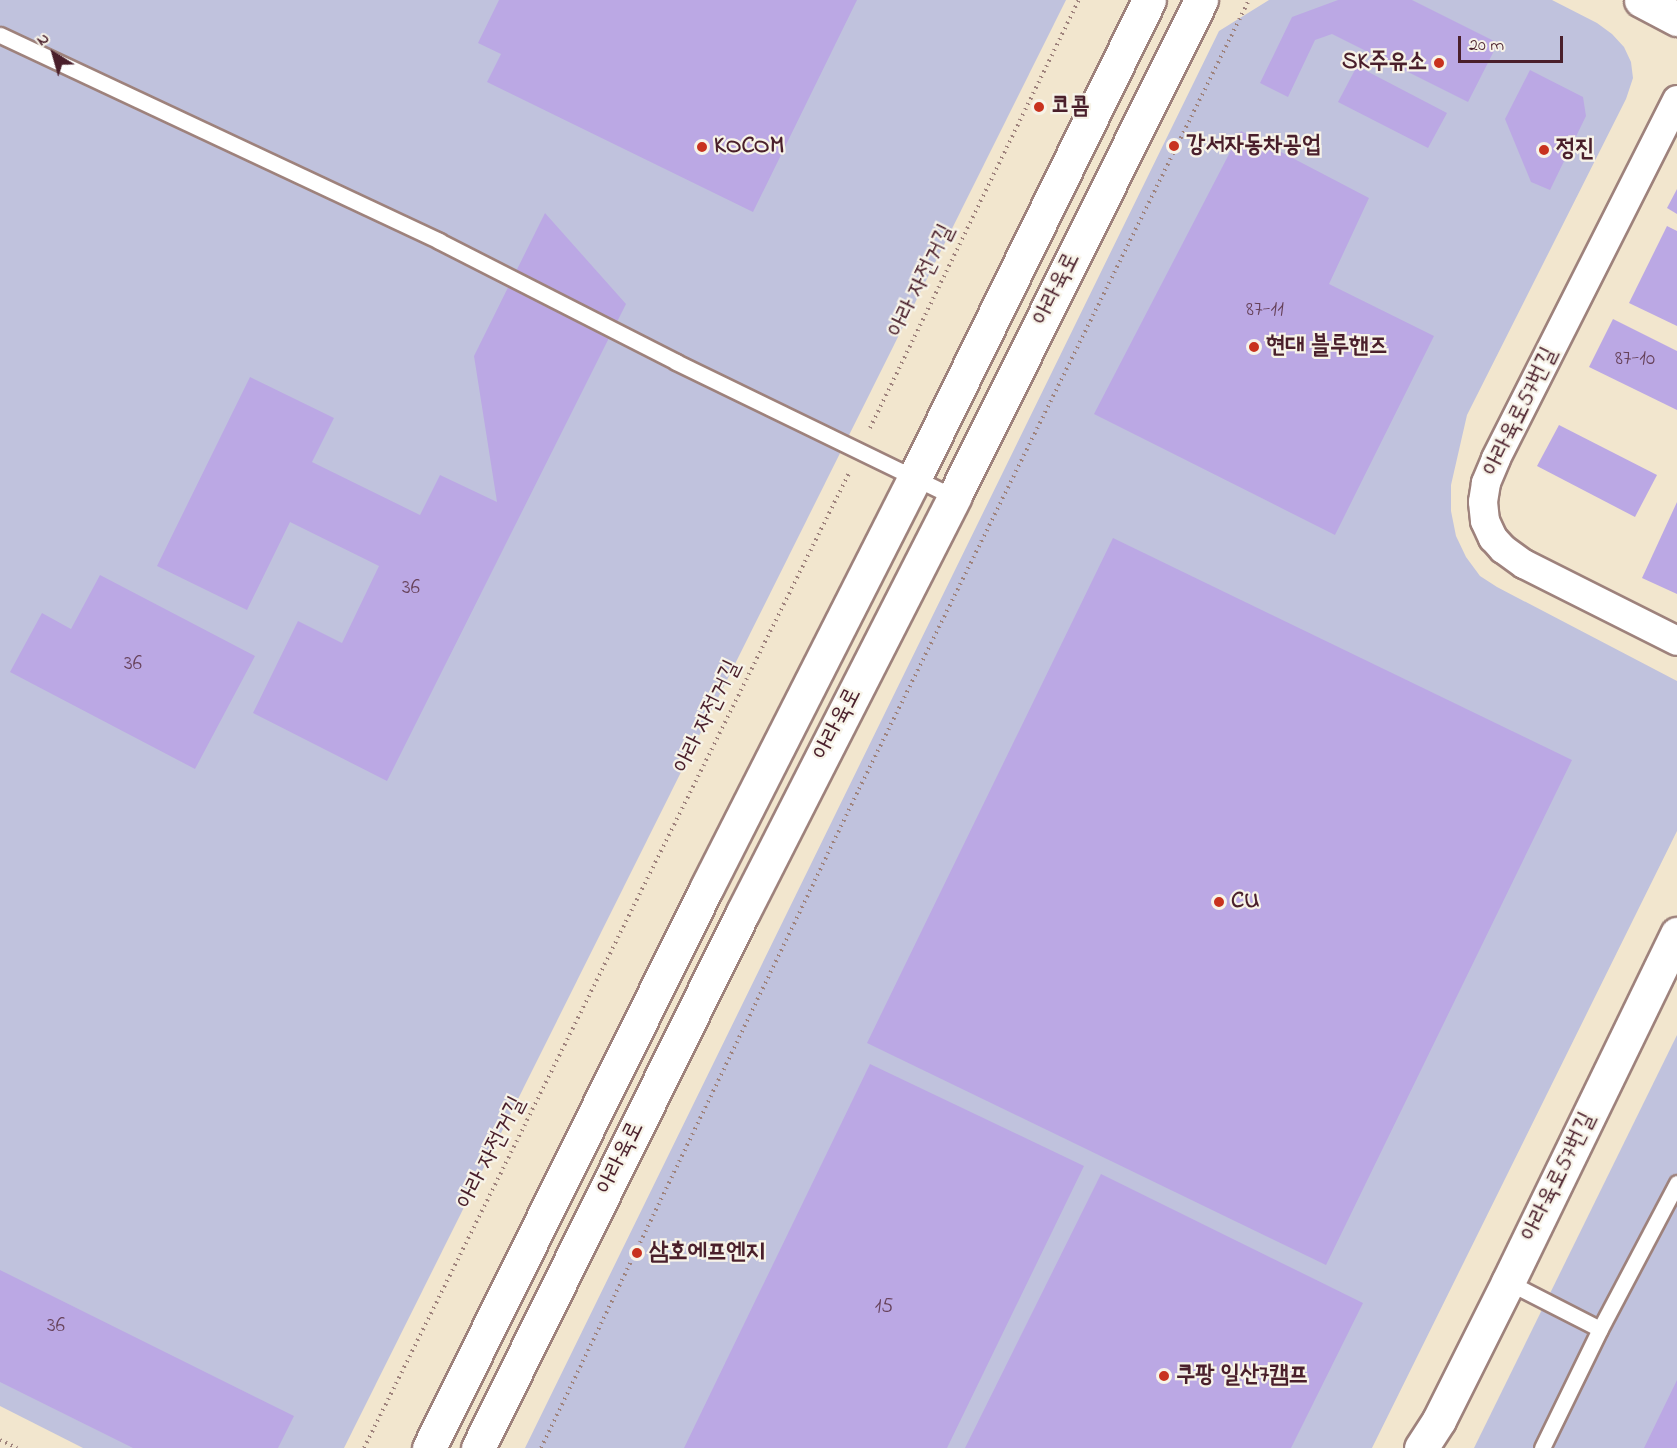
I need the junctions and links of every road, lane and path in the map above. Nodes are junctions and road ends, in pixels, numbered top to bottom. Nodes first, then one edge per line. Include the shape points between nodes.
1 (1079, 0) edge
2 (1149, 0) edge
3 (1201, 0) edge
4 (1249, 0) edge
5 (1641, 0) edge
6 (1677, 19) edge
7 (0, 34) edge
8 (1677, 100) edge
9 (861, 450) junction
10 (915, 477) junction
11 (954, 497) junction
12 (1677, 641) edge
13 (1677, 934) edge
14 (1677, 1183) edge
15 (1508, 1282) junction
16 (1600, 1329) junction
17 (1434, 1434) edge
18 (0, 1440) edge
19 (17, 1448) edge
20 (364, 1448) edge
21 (429, 1448) edge
22 (478, 1448) edge
23 (541, 1448) edge
24 (1420, 1448) edge
25 (1542, 1448) edge

1 - 9 path, 아라 자전거길
2 - 10 street, 아라육로
3 - 11 street, 아라육로
4 - 23 path
5 - 6 street
7 - 9 lane via 439,241 676,362
8 - 12 street, 아라육로57번길 via 1496,459 1483,502 1485,521 1503,549 1524,564
9 - 10 lane
9 - 20 path, 아라 자전거길
10 - 11 lane
10 - 21 street, 아라육로
11 - 22 street, 아라육로 via 737,922
13 - 15 street, 아라육로57번길
14 - 16 lane
15 - 16 lane
15 - 17 street, 아라육로57번길
16 - 25 lane
17 - 24 street, 아라육로57번길
18 - 19 path

